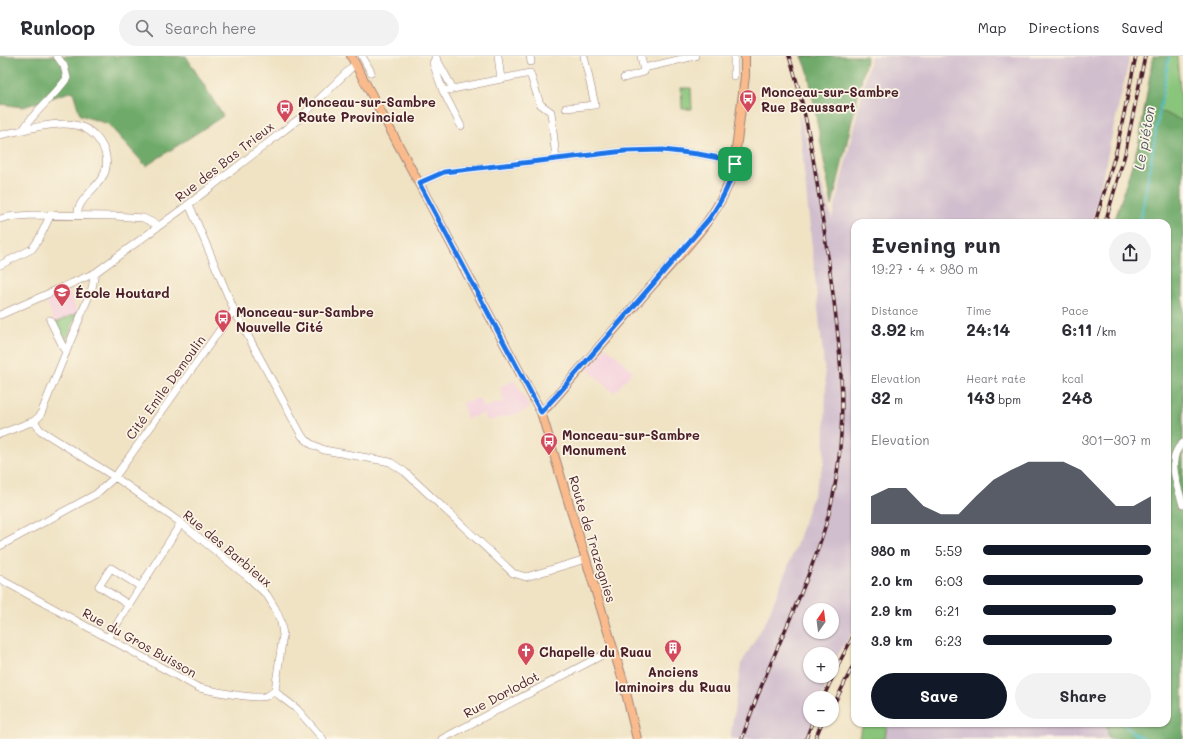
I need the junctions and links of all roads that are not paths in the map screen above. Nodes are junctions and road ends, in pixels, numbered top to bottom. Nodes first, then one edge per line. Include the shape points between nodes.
1 (57, 56) edge
2 (351, 56) edge
3 (362, 56) edge
4 (435, 56) edge
5 (498, 56) edge
6 (584, 56) edge
7 (640, 56) edge
8 (696, 56) edge
9 (734, 56) edge
10 (745, 56) edge
11 (355, 64) junction
12 (644, 68) junction
13 (371, 72) dead end
14 (734, 76) dead end
15 (624, 78) dead end
16 (501, 79) junction
17 (453, 89) junction
18 (443, 91) junction
19 (566, 108) dead end
20 (460, 126) dead end
21 (23, 130) junction
22 (0, 135) edge
23 (556, 159) junction
24 (735, 161) junction
25 (419, 183) junction
26 (189, 204) junction
27 (50, 216) junction
28 (77, 216) junction
29 (0, 219) edge
30 (158, 225) junction
31 (0, 265) edge
32 (95, 273) junction
33 (234, 310) junction
34 (0, 315) edge
35 (50, 320) dead end
36 (66, 353) junction
37 (541, 412) junction
38 (34, 421) junction
39 (0, 434) edge
40 (1183, 443) edge
41 (115, 477) junction
42 (1183, 505) edge
43 (181, 523) junction
44 (0, 546) edge
45 (586, 560) junction
46 (0, 579) edge
47 (141, 587) junction
48 (129, 605) junction
49 (108, 638) junction
50 (614, 649) junction
51 (275, 690) junction
52 (323, 739) edge
53 (442, 739) edge
54 (637, 739) edge

1 - 21 street via 68,78
2 - 11 main road, Route de Trazegnies
3 - 13 street
4 - 17 street
4 - 18 street via 433,63
5 - 16 street
6 - 19 street via 595,105
7 - 12 street
8 - 12 street
9 - 14 street
10 - 24 main road
11 - 25 main road, Route de Trazegnies
11 - 26 street, Rue des Bas Trieux via 300,118
12 - 15 street via 644,72
16 - 17 street
16 - 23 street via 530,73 540,104 551,112
17 - 18 street
18 - 20 street
21 - 22 street
21 - 28 street via 70,124 82,127 95,135 102,146 106,155 104,173 79,207
23 - 24 street via 625,151 663,150
23 - 25 street via 444,172
24 - 37 main road via 730,181 709,219
25 - 37 main road, Route de Trazegnies
26 - 30 street, Rue des Bas Trieux
26 - 33 street
27 - 28 street
27 - 29 street
27 - 31 street via 32,250
28 - 30 street via 143,218
30 - 32 street, Rue des Bas Trieux
32 - 34 street, Rue des Bas Trieux
32 - 36 street via 92,288
33 - 41 street, Cité Emile Demoulin
33 - 45 street via 302,436 311,444 324,450 390,462 405,472 513,573 526,576
35 - 36 street
36 - 38 street via 44,409
37 - 45 main road, Route de Trazegnies
38 - 39 street
38 - 41 street, Rue des Barbieux via 40,430
40 - 42 street via 1177,448 1174,467
41 - 43 street, Rue des Barbieux
41 - 44 street, Cité Emile Demoulin via 96,494
43 - 47 street
43 - 51 street, Rue des Barbieux via 268,595 281,622 283,635
45 - 50 main road, Route de Trazegnies
46 - 49 street, Rue du Gros Buisson
47 - 48 street
47 - 48 street via 111,568 99,586
48 - 49 street
49 - 51 street, Rue du Gros Buisson via 199,688 260,697 268,696
50 - 53 street, Rue Dorlodot
50 - 54 main road, Route de Trazegnies
51 - 52 street via 297,709

